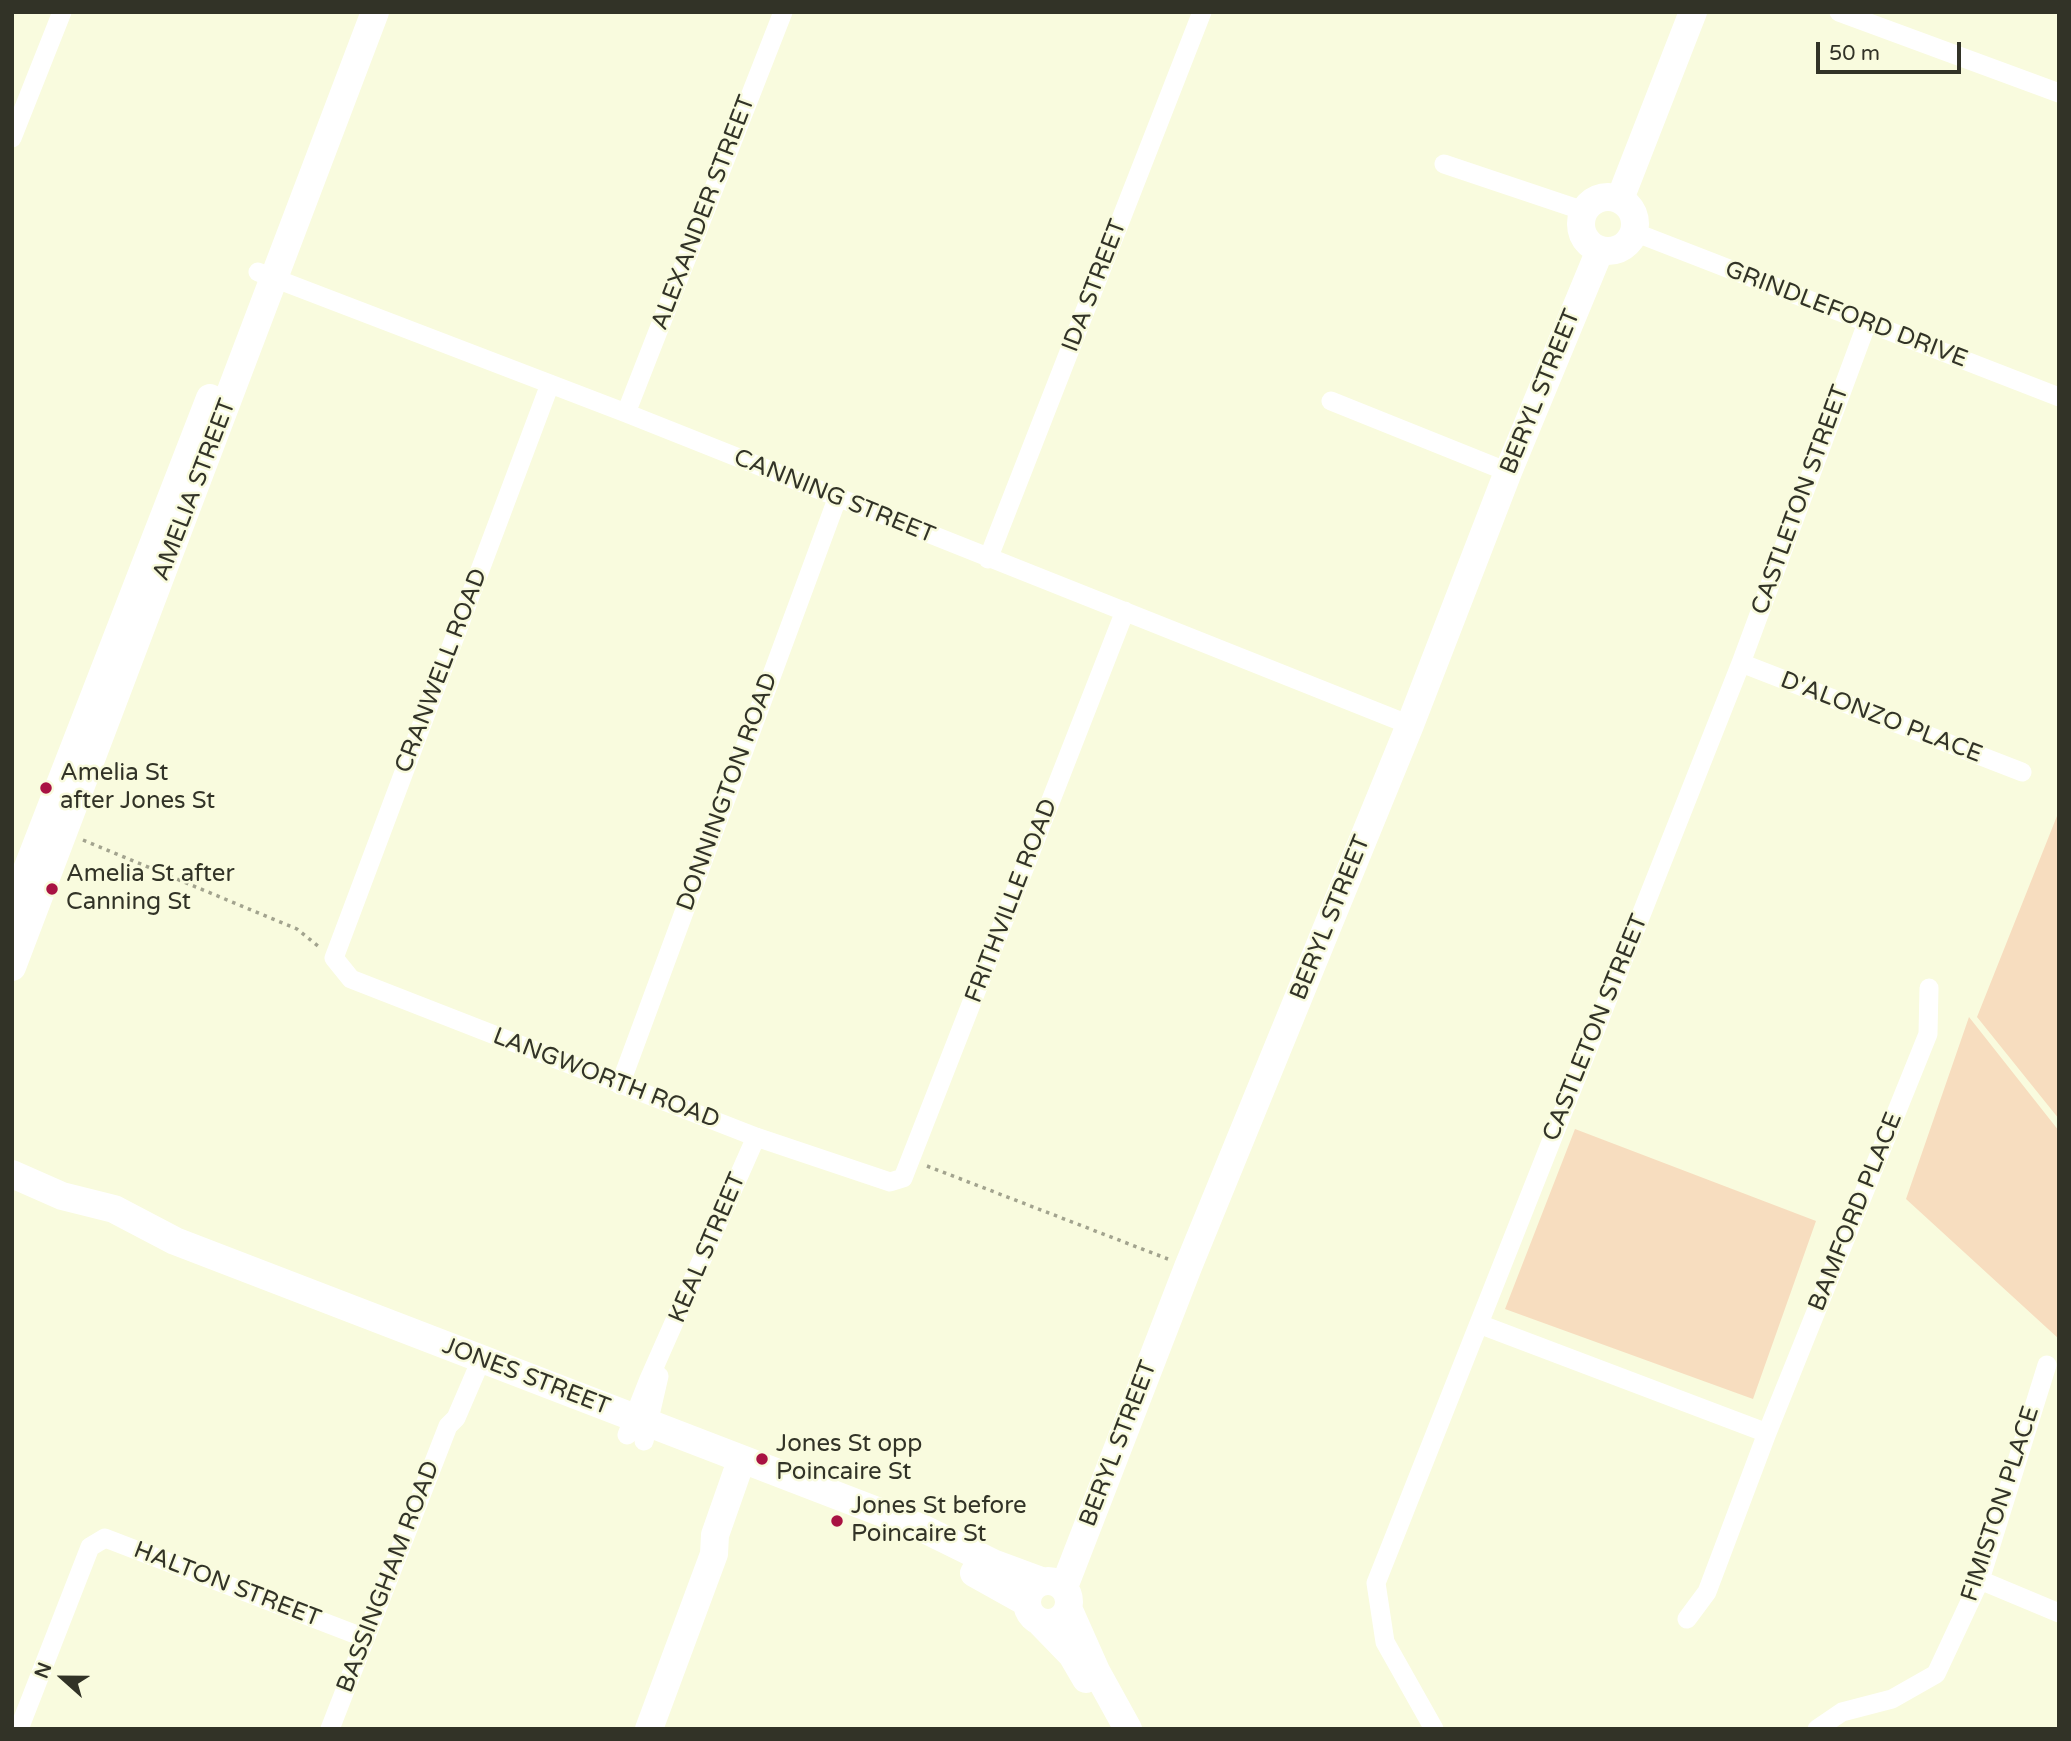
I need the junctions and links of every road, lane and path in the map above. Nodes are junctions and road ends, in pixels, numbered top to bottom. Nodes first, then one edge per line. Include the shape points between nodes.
1 (62, 12) edge
2 (358, 12) edge
3 (375, 12) edge
4 (783, 12) edge
5 (1202, 12) edge
6 (1693, 12) edge
7 (1839, 12) edge
8 (2059, 93) edge
9 (12, 138) edge
10 (1444, 164) dead end
11 (1620, 199) junction
12 (1584, 211) junction
13 (1634, 232) junction
14 (1600, 250) junction
15 (266, 275) junction
16 (1867, 323) junction
17 (550, 384) junction
18 (2059, 397) edge
19 (1331, 401) dead end
20 (626, 413) junction
21 (1508, 472) junction
22 (837, 499) junction
23 (988, 559) junction
24 (1125, 611) junction
25 (1741, 663) junction
26 (1410, 725) junction
27 (2022, 772) dead end
28 (78, 838) dead end
29 (12, 908) edge
30 (334, 958) junction
31 (12, 967) edge
32 (1929, 988) dead end
33 (620, 1085) junction
34 (756, 1138) junction
35 (912, 1161) junction
36 (12, 1174) edge
37 (890, 1182) joint
38 (12, 1191) edge
39 (1188, 1267) junction
40 (1479, 1324) junction
41 (471, 1365) junction
42 (2046, 1365) dead end
43 (638, 1430) junction
44 (1767, 1433) junction
45 (745, 1471) junction
46 (1980, 1580) junction
47 (1048, 1600) junction
48 (2059, 1613) edge
49 (1687, 1619) dead end
50 (365, 1638) junction
51 (19, 1729) edge
52 (331, 1729) edge
53 (649, 1729) edge
54 (1110, 1729) edge
55 (1128, 1729) edge
56 (1434, 1729) edge
57 (1817, 1729) edge

1 - 9 street
2 - 15 street, AMELIA STREET
3 - 15 street, AMELIA STREET
4 - 20 street, ALEXANDER STREET
5 - 23 street, IDA STREET
6 - 11 street
7 - 8 street
10 - 12 street
11 - 12 street via 1600,197
11 - 13 street via 1633,213
12 - 14 street via 1583,234
13 - 14 street via 1621,248
13 - 16 street, GRINDLEFORD DRIVE
14 - 21 street, BERYL STREET
15 - 17 street, CANNING STREET
15 - 29 street, AMELIA STREET
15 - 31 street, AMELIA STREET
16 - 18 street, GRINDLEFORD DRIVE
16 - 25 street, CASTLETON STREET
17 - 20 street, CANNING STREET
17 - 30 street, CRANWELL ROAD
19 - 21 street
20 - 22 street, CANNING STREET
21 - 26 street, BERYL STREET
22 - 23 street, CANNING STREET
22 - 33 street, DONNINGTON ROAD
23 - 24 street, CANNING STREET
24 - 26 street, CANNING STREET
24 - 35 street, FRITHVILLE ROAD
25 - 27 street, D'ALONZO PLACE
25 - 40 street, CASTLETON STREET
26 - 39 street, BERYL STREET
28 - 30 path via 297,929
30 - 33 street, LANGWORTH ROAD via 351,979
32 - 44 street, BAMFORD PLACE via 1928,1034
33 - 34 street, LANGWORTH ROAD
34 - 37 street, LANGWORTH ROAD
34 - 43 street, KEAL STREET via 661,1358
35 - 37 street, FRITHVILLE ROAD via 903,1178
35 - 39 path
36 - 41 street, JONES STREET via 62,1196 114,1209 175,1241
38 - 41 street, JONES STREET via 38,1206 112,1224 195,1266
39 - 47 street, BERYL STREET
40 - 44 street
40 - 56 street, CASTLETON STREET via 1376,1583 1385,1642
41 - 43 street, JONES STREET
41 - 50 street, BASSINGHAM ROAD via 456,1418 448,1426
42 - 46 street, FIMISTON PLACE
43 - 45 street, JONES STREET
44 - 49 street, BAMFORD PLACE via 1707,1592
45 - 47 street, JONES STREET via 924,1529 995,1564
45 - 53 street via 726,1538 714,1554
46 - 48 street
46 - 57 street, FIMISTON PLACE via 1936,1674 1892,1699 1842,1712
47 - 54 street, JONES STREET
47 - 55 street via 1097,1671
50 - 51 street, HALTON STREET via 105,1538 90,1547
50 - 52 street, BASSINGHAM ROAD

